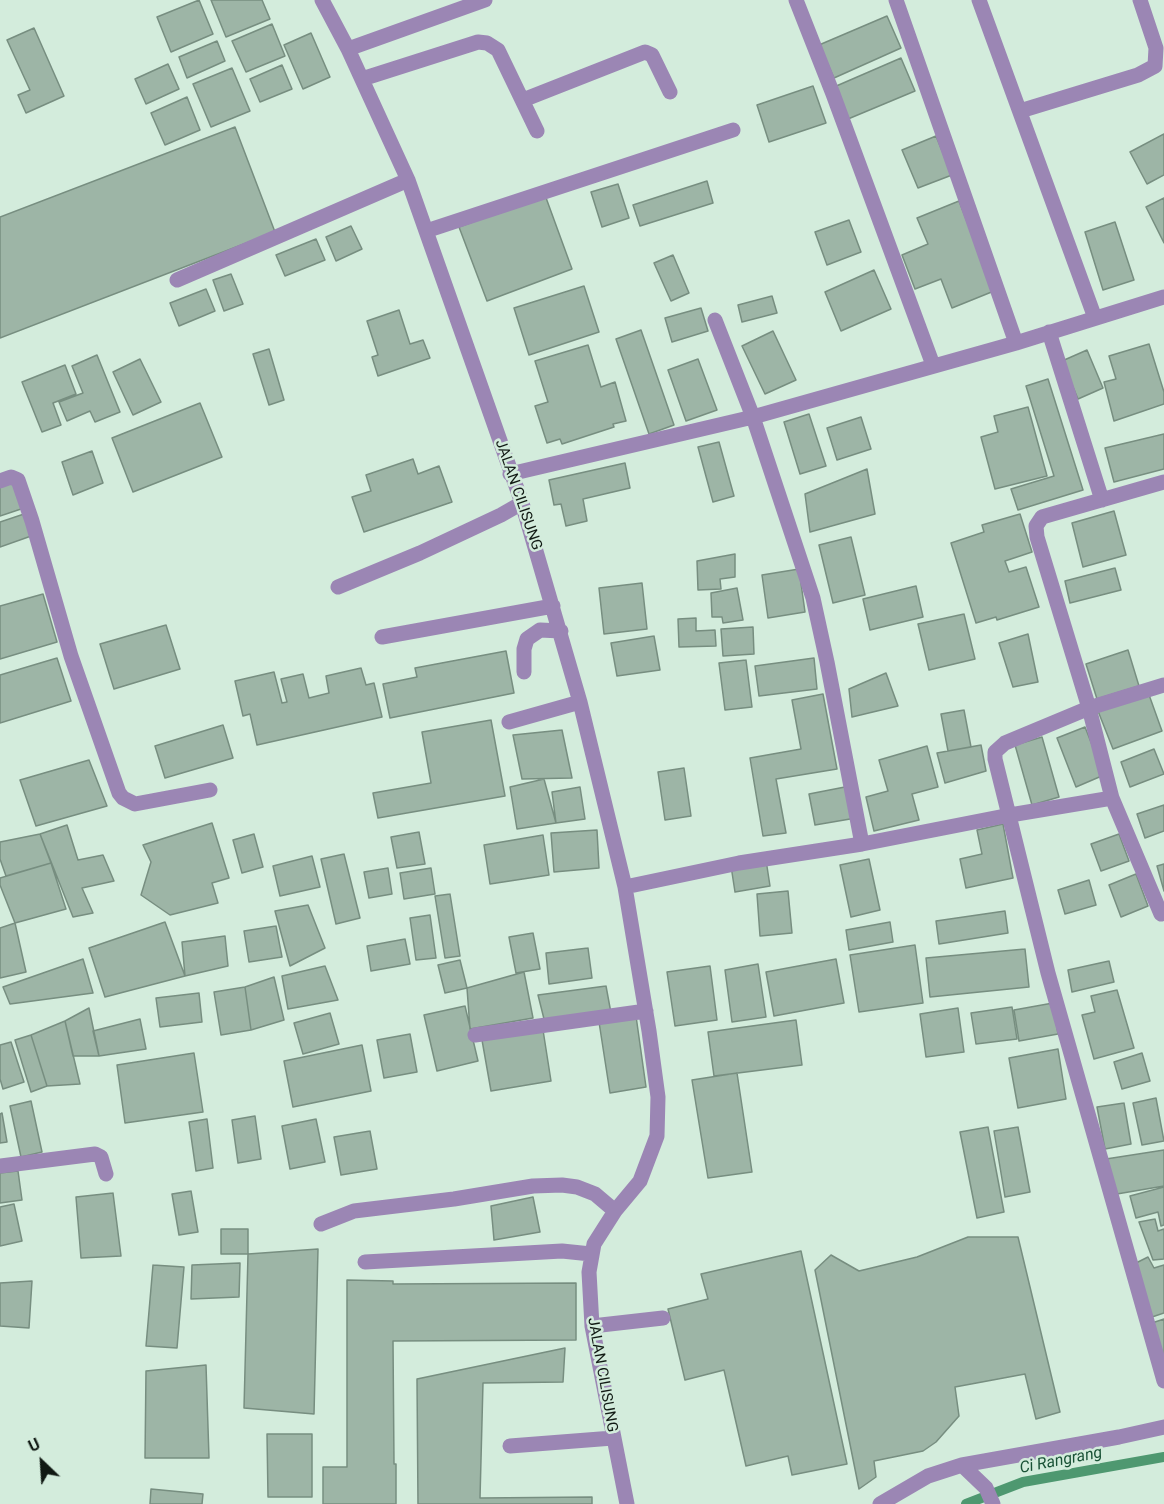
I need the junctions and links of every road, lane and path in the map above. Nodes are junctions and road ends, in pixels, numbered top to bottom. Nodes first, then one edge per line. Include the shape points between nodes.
1 (322, 0) edge
2 (485, 0) edge
3 (796, 0) edge
4 (896, 0) edge
5 (979, 0) edge
6 (1140, 0) edge
7 (348, 49) junction
8 (362, 79) junction
9 (670, 92) dead end
10 (523, 100) junction
11 (1020, 111) junction
12 (733, 130) dead end
13 (537, 131) dead end
14 (408, 180) junction
15 (426, 231) junction
16 (177, 280) dead end
17 (1164, 297) edge
18 (1095, 318) junction
19 (715, 320) dead end
20 (1049, 332) junction
21 (1016, 342) junction
22 (933, 365) junction
23 (753, 417) junction
24 (510, 474) junction
25 (0, 481) edge
26 (1164, 482) edge
27 (1102, 500) junction
28 (522, 503) junction
29 (338, 587) dead end
30 (553, 606) junction
31 (561, 631) junction
32 (382, 637) dead end
33 (525, 672) dead end
34 (1164, 685) edge
35 (580, 702) junction
36 (1089, 708) junction
37 (509, 722) dead end
38 (210, 789) dead end
39 (1112, 798) junction
40 (1010, 815) junction
41 (862, 844) junction
42 (625, 887) junction
43 (1161, 914) dead end
44 (646, 1011) junction
45 (475, 1035) dead end
46 (0, 1166) edge
47 (106, 1174) dead end
48 (615, 1211) junction
49 (321, 1224) dead end
50 (591, 1254) junction
51 (364, 1262) dead end
52 (663, 1318) dead end
53 (591, 1326) junction
54 (1164, 1381) edge
55 (1164, 1427) edge
56 (613, 1438) junction
57 (510, 1446) dead end
58 (963, 1465) junction
59 (627, 1504) edge
60 (880, 1504) edge
61 (993, 1504) edge

1 - 7 street, JALAN CILISUNG
2 - 7 street
3 - 22 street
4 - 21 street
5 - 11 street
6 - 11 street via 1156,48 1155,66 1138,75
7 - 8 street, JALAN CILISUNG
8 - 10 street via 487,42 498,50
8 - 14 street, JALAN CILISUNG
9 - 10 street via 652,55 645,52
10 - 13 street
11 - 18 street
12 - 15 street
14 - 15 street, JALAN CILISUNG
14 - 16 street
15 - 24 street, JALAN CILISUNG
17 - 18 street
18 - 20 street
19 - 23 street
20 - 21 street
20 - 27 street
21 - 22 street
22 - 23 street
23 - 24 street
23 - 41 street via 813,598
24 - 28 street, JALAN CILISUNG
25 - 38 street via 10,477 18,480 71,656 119,793 135,804
26 - 27 street
27 - 36 street via 1042,518 1036,526
28 - 29 street
28 - 30 street, JALAN CILISUNG
30 - 31 street, JALAN CILISUNG
30 - 32 street
31 - 33 street via 540,630 527,639
31 - 35 street, JALAN CILISUNG
34 - 36 street
35 - 37 street
35 - 42 street, JALAN CILISUNG
36 - 39 street
36 - 40 street via 1005,743 995,752
39 - 40 street
39 - 43 street
40 - 41 street
40 - 54 street via 1047,973
41 - 42 street via 739,863
42 - 44 street, JALAN CILISUNG
44 - 45 street
44 - 48 street, JALAN CILISUNG via 658,1097 657,1136 640,1181
46 - 47 street via 95,1154 101,1157
48 - 49 street via 595,1194 577,1187 533,1186 363,1209
48 - 50 street, JALAN CILISUNG
50 - 51 street via 562,1251
50 - 53 street, JALAN CILISUNG
52 - 53 street
53 - 56 street, JALAN CILISUNG
55 - 58 street
56 - 57 street
56 - 59 street, JALAN CILISUNG
58 - 60 street via 928,1476
58 - 61 street via 986,1488

